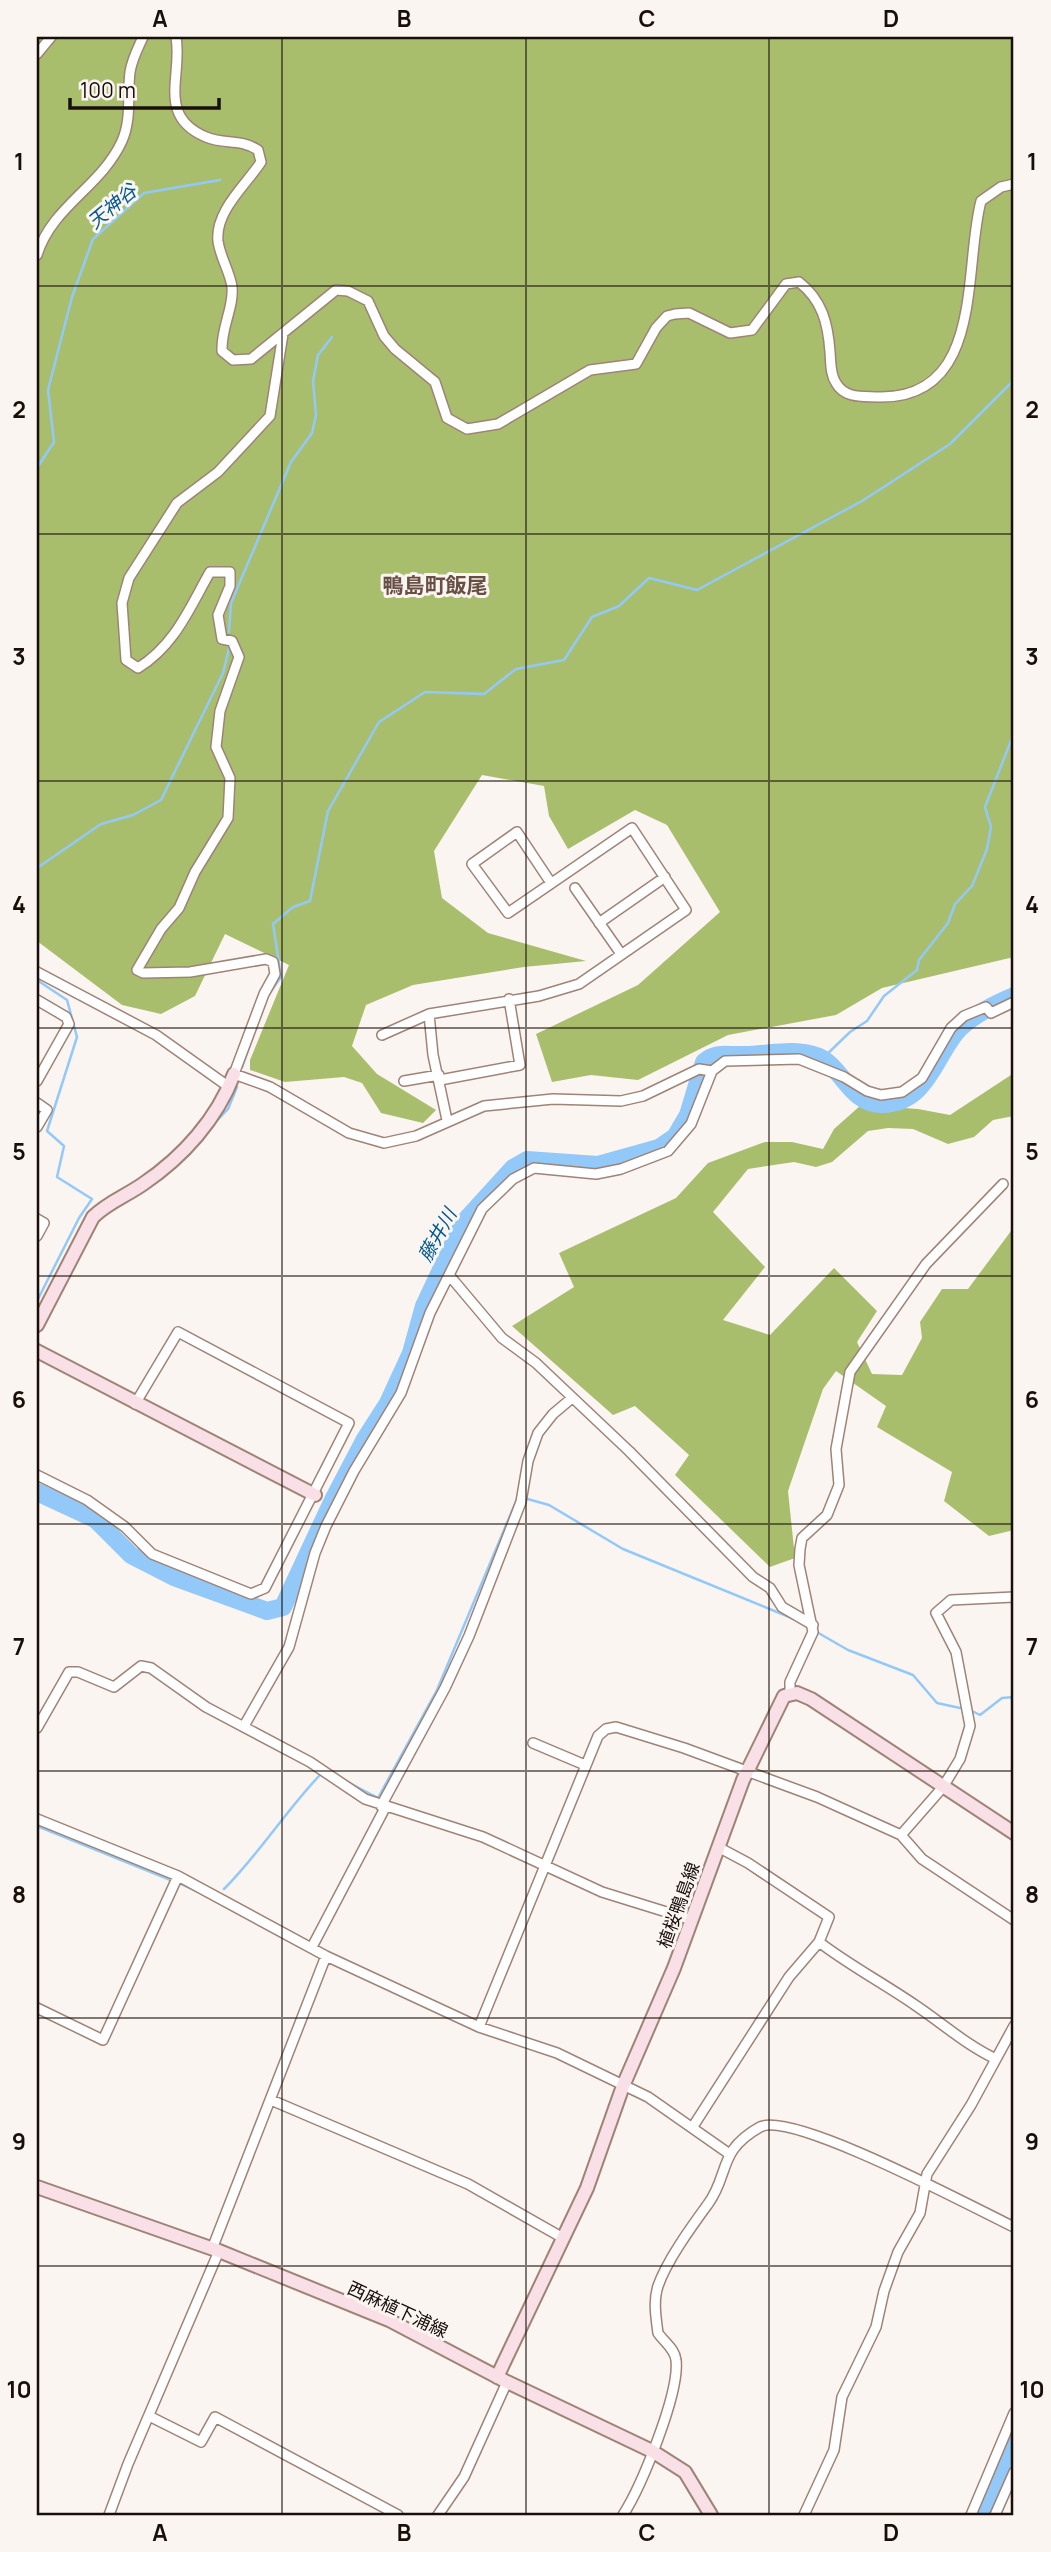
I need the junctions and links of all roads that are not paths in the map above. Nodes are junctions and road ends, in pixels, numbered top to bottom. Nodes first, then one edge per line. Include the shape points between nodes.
1 (51, 37) edge
2 (143, 37) edge
3 (176, 37) edge
4 (37, 54) edge
5 (1012, 184) edge
6 (37, 255) edge
7 (283, 334) junction
8 (665, 877) junction
9 (551, 883) junction
10 (575, 888) dead end
11 (599, 923) junction
12 (618, 951) dead end
13 (37, 972) edge
14 (509, 999) junction
15 (37, 1000) edge
16 (1014, 1002) edge
17 (429, 1014) junction
18 (382, 1035) dead end
19 (706, 1070) junction
20 (234, 1074) junction
21 (440, 1078) junction
22 (37, 1080) edge
23 (404, 1081) dead end
24 (229, 1087) junction
25 (37, 1103) edge
26 (447, 1120) junction
27 (37, 1127) edge
28 (1003, 1184) dead end
29 (37, 1219) edge
30 (37, 1236) edge
31 (449, 1275) junction
32 (37, 1325) edge
33 (37, 1351) edge
34 (572, 1398) junction
35 (135, 1404) junction
36 (37, 1475) edge
37 (315, 1494) junction
38 (1014, 1597) edge
39 (813, 1628) junction
40 (790, 1693) junction
41 (244, 1726) junction
42 (37, 1728) edge
43 (533, 1742) dead end
44 (585, 1765) junction
45 (747, 1772) junction
46 (943, 1787) junction
47 (383, 1807) junction
48 (37, 1819) edge
49 (1014, 1833) edge
50 (901, 1835) junction
51 (718, 1847) junction
52 (545, 1867) junction
53 (176, 1880) junction
54 (690, 1919) junction
55 (1014, 1920) edge
56 (819, 1942) junction
57 (312, 1947) junction
58 (326, 1956) junction
59 (37, 2008) edge
60 (479, 2027) junction
61 (1013, 2031) edge
62 (996, 2059) junction
63 (623, 2086) junction
64 (271, 2100) junction
65 (692, 2128) junction
66 (728, 2153) junction
67 (924, 2183) junction
68 (37, 2187) edge
69 (1014, 2228) edge
70 (563, 2238) junction
71 (216, 2250) junction
72 (502, 2379) junction
73 (1014, 2413) edge
74 (149, 2416) junction
75 (652, 2451) junction
76 (1014, 2472) edge
77 (1010, 2493) edge
78 (109, 2515) edge
79 (398, 2515) edge
80 (438, 2515) edge
81 (623, 2515) edge
82 (711, 2515) edge
83 (804, 2515) edge
84 (971, 2515) edge
85 (995, 2515) edge

1 - 4 street
2 - 6 street via 130,73 130,104 122,141 106,165 56,216
3 - 7 street via 173,94 185,122 204,136 245,142 258,150 261,162 220,222 218,241 232,286 222,351 233,360 251,359
5 - 7 street via 981,201 974,226 966,322 954,352 929,381 894,397 850,396 836,385 822,309 814,293 799,282 786,284 752,330 730,333 689,313 667,316 635,364 590,370 499,424 482,429 467,429 447,418 435,382 395,349 368,301 359,295 336,290
7 - 20 street via 270,416 218,472 177,503 129,578 122,603 126,660 138,668 180,629 210,572 230,572 230,586 218,615 222,639 232,641 239,657 220,711 216,747 230,778 228,818 179,908 137,970 190,972 266,959 273,962 275,974
8 - 9 street via 632,828
8 - 11 street
8 - 14 street via 686,910 579,984
9 - 9 street via 508,913 472,864 517,832
10 - 11 street
11 - 12 street
13 - 24 street via 156,1035
14 - 17 street
14 - 21 street via 520,1065
15 - 22 street via 69,1024
16 - 19 street via 964,1016 951,1028 922,1078 902,1093 881,1095 790,1058 725,1061
17 - 18 street
17 - 21 street
19 - 26 street via 621,1101 511,1102
19 - 31 street via 685,1135 668,1151 596,1174 524,1171 482,1209
20 - 24 main road
20 - 26 street via 270,1087 349,1133 372,1141 405,1139
21 - 23 street
21 - 26 street
24 - 32 main road via 222,1105 159,1173 93,1217
25 - 27 street via 47,1110
28 - 39 street via 926,1264 850,1371 836,1449 839,1485 827,1515 802,1538 800,1549 799,1565
29 - 30 street via 44,1223
31 - 34 street via 502,1338
31 - 41 street via 401,1393 326,1526 289,1647
33 - 35 main road
34 - 39 street via 753,1577 770,1588 782,1607
34 - 47 street via 538,1433 521,1499 445,1688
35 - 37 main road
35 - 37 street via 178,1332 349,1423
36 - 37 street via 87,1500 125,1527 152,1555 251,1594 265,1588
38 - 46 street via 951,1600 936,1612 956,1652 970,1726 960,1759
39 - 40 street via 790,1682
40 - 45 main road, 植桜鴨島線 via 784,1696
40 - 46 main road via 811,1699
41 - 42 street via 141,1666 114,1687 69,1672
41 - 47 street
43 - 44 street
44 - 45 street via 598,1736 615,1727
44 - 52 street
45 - 50 street
45 - 51 main road, 植桜鴨島線
46 - 49 main road
46 - 50 street
47 - 52 street via 484,1837
47 - 57 street
48 - 53 street
50 - 55 street via 922,1859
51 - 54 main road, 植桜鴨島線
51 - 56 street via 829,1917
52 - 54 street via 602,1892
52 - 60 street
53 - 57 street
53 - 59 street via 103,2040
54 - 63 main road, 植桜鴨島線
56 - 62 street
56 - 65 street via 789,1977
57 - 58 street
58 - 60 street
58 - 64 street
60 - 63 street via 557,2053
61 - 62 street
62 - 67 street
63 - 65 street via 648,2097
63 - 70 main road, 植桜鴨島線 via 587,2188
64 - 70 street via 468,2184
64 - 71 street
65 - 66 street
66 - 67 street via 760,2127 785,2125 845,2146
66 - 75 street via 711,2200 658,2284 658,2333 676,2361
67 - 69 street
67 - 83 street via 920,2213 898,2252 876,2327 842,2397 834,2451
68 - 71 main road, 西麻植下浦線
70 - 72 main road, 植桜鴨島線
71 - 72 main road, 西麻植下浦線 via 388,2320
71 - 74 street
72 - 75 main road, 西麻植下浦線
72 - 80 street via 464,2477
73 - 84 street
74 - 78 street
74 - 79 street via 201,2442 215,2417
75 - 81 street
75 - 82 main road, 西麻植下浦線 via 685,2472
76 - 77 street
77 - 85 street

